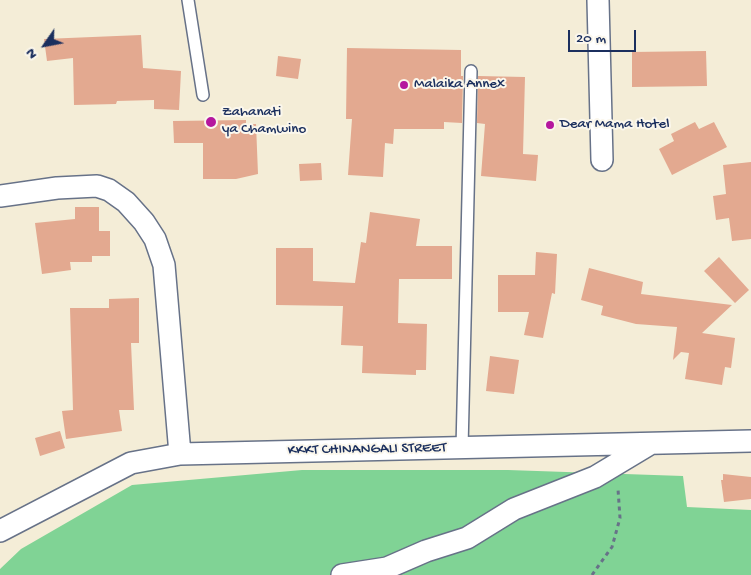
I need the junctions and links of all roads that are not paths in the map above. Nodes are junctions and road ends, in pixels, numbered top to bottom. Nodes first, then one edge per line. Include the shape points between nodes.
1 (188, 0) edge
2 (598, 0) edge
3 (471, 71) dead end
4 (204, 95) dead end
5 (602, 160) dead end
6 (0, 196) edge
7 (751, 441) edge
8 (652, 443) junction
9 (462, 448) junction
10 (180, 454) junction
11 (0, 531) edge
12 (342, 575) edge

1 - 4 lane
2 - 5 street
3 - 9 lane
6 - 10 street via 97,186 126,202 144,222 155,239 164,265
7 - 8 street, KKKT CHINANGALI STREET
8 - 9 street, KKKT CHINANGALI STREET
8 - 12 street via 572,487 533,499 468,538 387,568
9 - 10 street, KKKT CHINANGALI STREET
10 - 11 street, KKKT CHINANGALI STREET via 131,463

